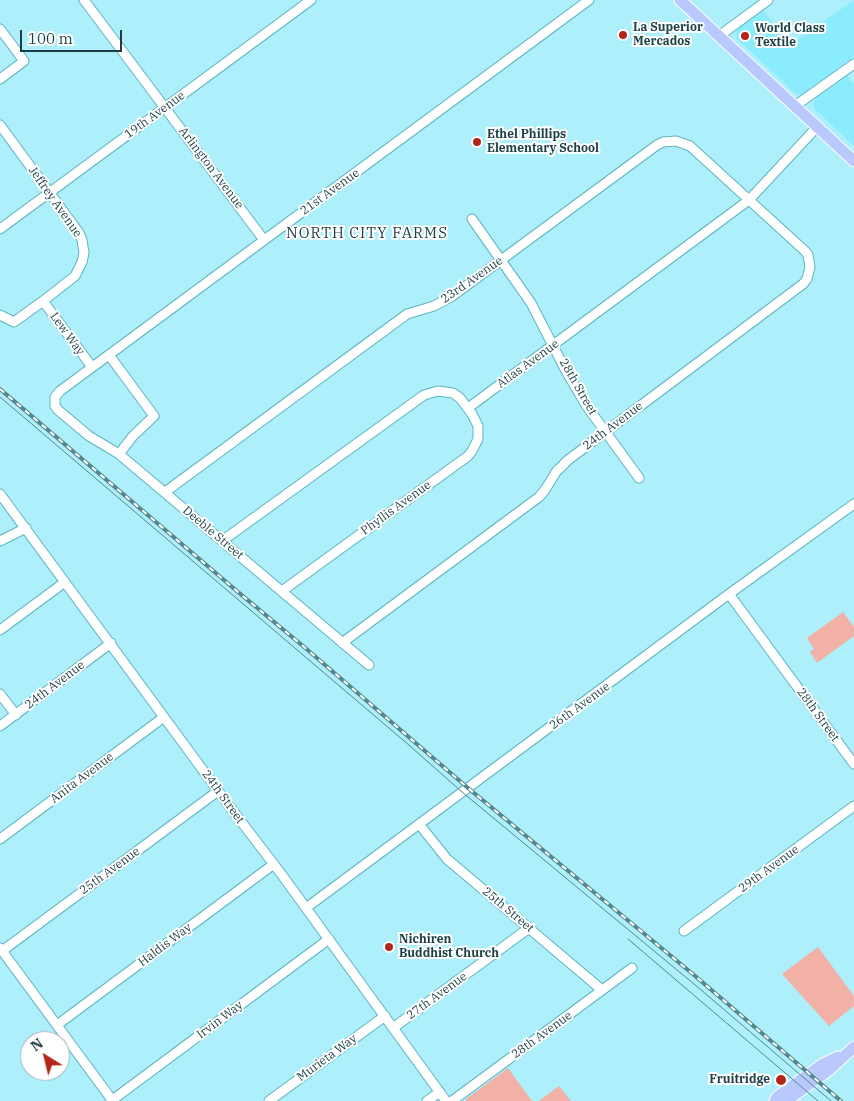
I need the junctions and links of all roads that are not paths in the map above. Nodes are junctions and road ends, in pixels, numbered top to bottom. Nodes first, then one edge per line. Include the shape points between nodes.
1 (84, 0) edge
2 (311, 0) edge
3 (589, 0) edge
4 (680, 0) edge
5 (768, 0) edge
6 (0, 29) edge
7 (719, 36) junction
8 (854, 64) edge
9 (0, 79) edge
10 (795, 106) junction
11 (166, 107) junction
12 (0, 125) edge
13 (817, 127) junction
14 (854, 161) edge
15 (50, 193) junction
16 (749, 200) junction
17 (472, 219) dead end
18 (0, 229) edge
19 (264, 240) junction
20 (502, 260) junction
21 (43, 301) junction
22 (0, 315) edge
23 (554, 345) junction
24 (109, 355) junction
25 (92, 368) junction
26 (55, 406) joint
27 (468, 408) junction
28 (605, 432) junction
29 (119, 454) junction
30 (639, 478) dead end
31 (165, 492) junction
32 (0, 494) edge
33 (854, 504) edge
34 (26, 528) junction
35 (0, 541) edge
36 (222, 541) junction
37 (65, 582) junction
38 (282, 591) junction
39 (729, 594) junction
40 (0, 630) edge
41 (111, 643) junction
42 (342, 643) junction
43 (369, 665) dead end
44 (0, 694) edge
45 (16, 715) junction
46 (164, 718) junction
47 (0, 726) edge
48 (854, 764) edge
49 (218, 791) junction
50 (854, 806) edge
51 (419, 824) junction
52 (0, 839) edge
53 (274, 864) junction
54 (306, 908) junction
55 (529, 928) junction
56 (684, 931) dead end
57 (329, 939) junction
58 (1, 949) edge
59 (632, 968) dead end
60 (602, 990) junction
61 (384, 1016) junction
62 (57, 1025) junction
63 (393, 1028) junction
64 (850, 1050) edge
65 (440, 1092) junction
66 (112, 1101) edge
67 (269, 1101) edge
68 (427, 1101) edge
69 (446, 1101) edge
70 (452, 1101) edge
71 (775, 1101) edge
72 (786, 1101) edge

1 - 11 street, Arlington Avenue
2 - 11 street, 19th Avenue
3 - 19 street, 21st Avenue
4 - 7 main road
5 - 7 street
6 - 9 street via 24,61
7 - 10 main road
8 - 10 street
10 - 13 main road
11 - 15 street, 19th Avenue
11 - 19 street, Arlington Avenue
12 - 15 street, Jeffrey Avenue
13 - 14 main road
13 - 16 street, Atlas Avenue
15 - 18 street, 19th Avenue
15 - 21 street, Jeffrey Avenue via 79,233 84,253 75,276
16 - 20 street, 23rd Avenue via 690,146 676,141 663,142
16 - 23 street, Atlas Avenue
16 - 28 street, 24th Avenue via 805,251 810,262 807,278
17 - 20 street, 28th Street
19 - 24 street, 21st Avenue
20 - 23 street, 28th Street
20 - 31 street, 23rd Avenue via 444,302 407,314
21 - 22 street, Jeffrey Avenue via 14,322
21 - 25 street, Lew Way
23 - 27 street, Atlas Avenue
23 - 28 street, 28th Street via 576,388
24 - 25 street, 21st Avenue
24 - 29 street via 154,416
25 - 26 street, 21st Avenue via 58,393
26 - 29 street, Deeble Street via 89,436
27 - 36 street via 460,398 446,391 424,395
27 - 38 street, Phyllis Avenue via 478,432 476,445 468,456
28 - 30 street, 28th Street
28 - 42 street, 24th Avenue via 562,465 539,496
29 - 31 street, Deeble Street
31 - 36 street, Deeble Street
32 - 34 street, 24th Street
33 - 39 street, 26th Avenue
34 - 35 street
34 - 37 street, 24th Street
36 - 38 street, Deeble Street
37 - 40 street
37 - 41 street, 24th Street
38 - 42 street, Deeble Street
39 - 48 street, 28th Street
39 - 51 street, 26th Avenue
41 - 45 street, 24th Avenue
41 - 46 street, 24th Street
42 - 43 street, Deeble Street
44 - 45 street
45 - 47 street, 24th Avenue
46 - 49 street, 24th Street
46 - 52 street, Anita Avenue
49 - 53 street, 24th Street
49 - 58 street, 25th Avenue
50 - 56 street, 29th Avenue
51 - 54 street, 26th Avenue
51 - 55 street, 25th Street via 447,859
53 - 54 street, 24th Street
53 - 62 street, Haldis Way
54 - 57 street, 24th Street
55 - 60 street, 25th Street
55 - 63 street, 27th Avenue
57 - 61 street, 24th Street
57 - 66 street, Irvin Way
58 - 62 street
59 - 60 street, 28th Avenue
60 - 70 street, 28th Avenue
61 - 63 street, 24th Street
61 - 67 street, Murieta Way
62 - 66 street
63 - 65 street, 24th Street
64 - 71 main road via 823,1064
64 - 72 main road via 829,1070
65 - 68 street
65 - 69 street, 24th Street

